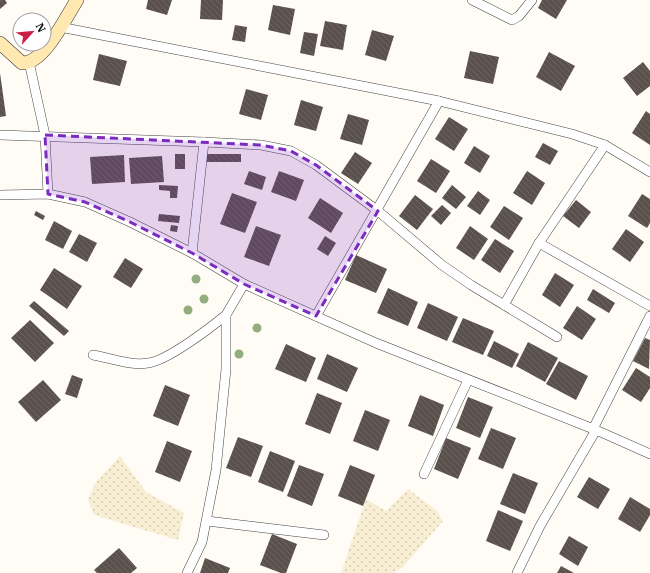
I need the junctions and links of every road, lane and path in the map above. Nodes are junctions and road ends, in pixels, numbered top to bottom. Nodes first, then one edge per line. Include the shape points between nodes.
1 (77, 0) edge
2 (472, 0) edge
3 (532, 0) edge
4 (60, 27) junction
5 (0, 43) edge
6 (29, 62) junction
7 (439, 101) junction
8 (0, 135) edge
9 (45, 135) junction
10 (204, 142) junction
11 (605, 145) junction
12 (650, 172) edge
13 (48, 194) junction
14 (0, 195) edge
15 (378, 211) junction
16 (539, 243) junction
17 (192, 253) junction
18 (244, 284) junction
19 (504, 305) junction
20 (650, 306) edge
21 (226, 316) junction
22 (316, 316) junction
23 (650, 316) edge
24 (558, 337) dead end
25 (93, 355) dead end
26 (468, 380) junction
27 (595, 430) junction
28 (650, 454) edge
29 (424, 474) dead end
30 (207, 521) junction
31 (324, 535) dead end
32 (187, 573) edge
33 (517, 573) edge

1 - 4 main road
2 - 3 street via 512,20 519,16
4 - 6 main road via 43,52
4 - 7 street
5 - 6 main road via 22,64
6 - 9 street
7 - 11 street via 572,134
7 - 15 street
8 - 9 street
9 - 10 street
9 - 13 street
10 - 15 street via 261,145 291,150 316,165
10 - 17 street
11 - 12 street
11 - 16 street
13 - 14 street
13 - 17 street via 85,202
15 - 19 street via 442,265
15 - 22 street
16 - 19 street
16 - 20 street
17 - 18 street
18 - 21 street
18 - 22 street
19 - 24 street
21 - 25 street via 163,359 139,364
21 - 30 street via 224,384 216,470
22 - 26 street
23 - 27 street
26 - 27 street
26 - 29 street
27 - 28 street
27 - 33 street via 540,526
30 - 31 street
30 - 32 street via 202,542

